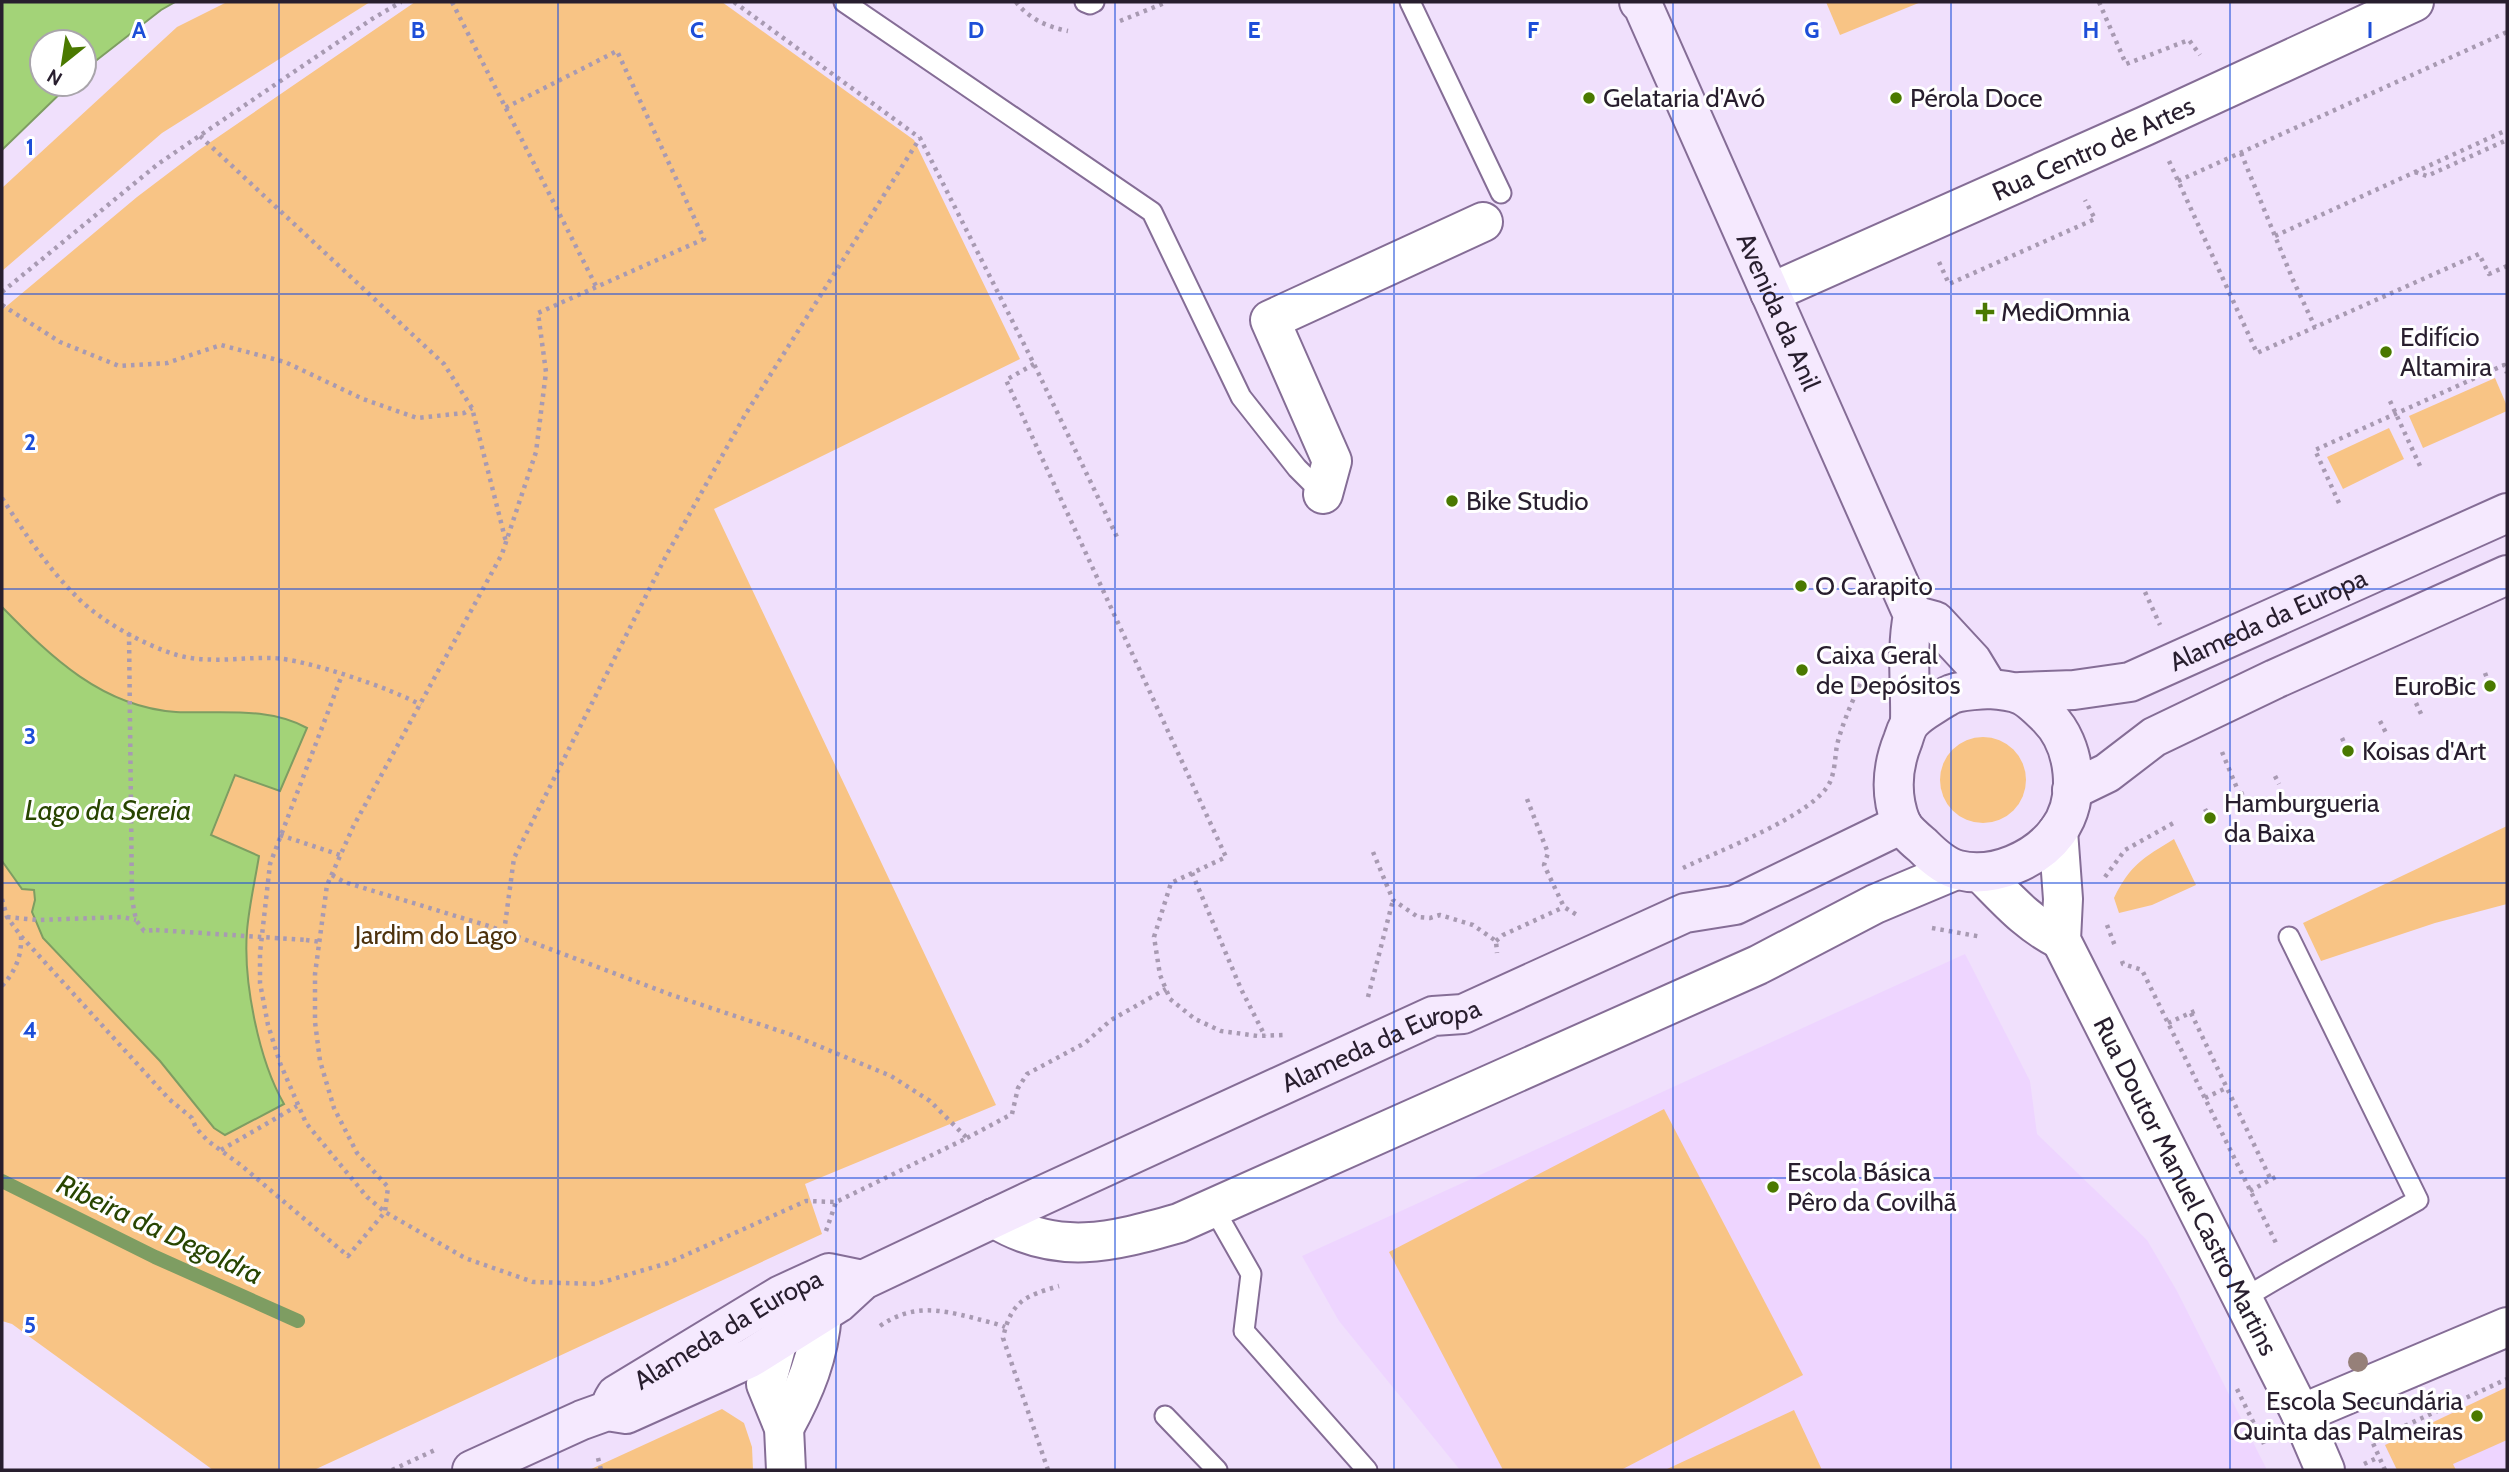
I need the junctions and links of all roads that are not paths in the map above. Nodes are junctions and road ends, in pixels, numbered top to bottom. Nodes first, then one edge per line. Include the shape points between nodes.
1 (844, 2) edge
2 (1085, 2) edge
3 (1094, 2) edge
4 (1410, 2) edge
5 (2414, 2) edge
6 (1642, 3) edge
7 (1492, 208) joint
8 (1770, 293) junction
9 (1322, 494) joint
10 (2507, 513) edge
11 (2507, 575) edge
12 (1913, 615) junction
13 (2004, 691) junction
14 (1910, 723) junction
15 (2072, 790) junction
16 (1902, 824) junction
17 (2058, 831) junction
18 (1968, 871) junction
19 (2289, 937) dead end
20 (2061, 940) junction
21 (1214, 1209) junction
22 (994, 1218) junction
23 (863, 1280) junction
24 (2243, 1299) junction
25 (822, 1313) junction
26 (2507, 1326) edge
27 (778, 1340) junction
28 (722, 1371) junction
29 (607, 1411) junction
30 (2301, 1414) junction
31 (1166, 1416) dead end
32 (784, 1427) junction
33 (472, 1470) edge
34 (786, 1470) edge
35 (1217, 1470) edge
36 (1367, 1470) edge
37 (2325, 1470) edge

1 - 9 lane via 1152,212 1241,397
2 - 3 lane
4 - 7 lane
5 - 8 street, Rua Centro de Artes
6 - 8 main road, Avenida da Anil
7 - 9 street via 1270,320 1332,461
8 - 12 main road, Avenida da Anil
10 - 13 main road, Alameda da Europa via 2130,682 2074,690
11 - 15 main road via 2154,737 2107,773
12 - 13 main road via 1935,621
12 - 14 main road via 1908,638
13 - 14 main road via 1951,694
13 - 15 main road via 2030,699 2053,722 2066,743 2073,769
14 - 16 main road via 1895,761 1893,783
15 - 17 main road
16 - 18 main road via 1932,855
16 - 22 main road, Alameda da Europa via 1735,905 1685,914 1463,1014 1433,1016
17 - 18 main road via 2034,854 2009,866
17 - 20 street, Rua Doutor Manuel Castro Martins
18 - 20 street via 2024,917
18 - 21 street via 1875,904 1758,965
19 - 24 lane via 2418,1200
20 - 24 street, Rua Doutor Manuel Castro Martins
21 - 22 street via 1125,1239 1081,1244 1038,1239
21 - 36 lane via 1251,1274 1244,1331
22 - 23 main road, Alameda da Europa
23 - 25 main road, Alameda da Europa
23 - 29 main road, Alameda da Europa via 829,1273 781,1295 616,1395
24 - 30 street, Rua Doutor Manuel Castro Martins
25 - 27 main road, Alameda da Europa
25 - 32 street via 820,1339 803,1394
26 - 30 street
27 - 28 main road, Alameda da Europa
27 - 32 street via 766,1384
28 - 29 main road, Alameda da Europa via 626,1414
28 - 32 street via 752,1386
29 - 33 main road, Alameda da Europa
30 - 37 street, Rua Doutor Manuel Castro Martins
31 - 35 lane
32 - 34 street

